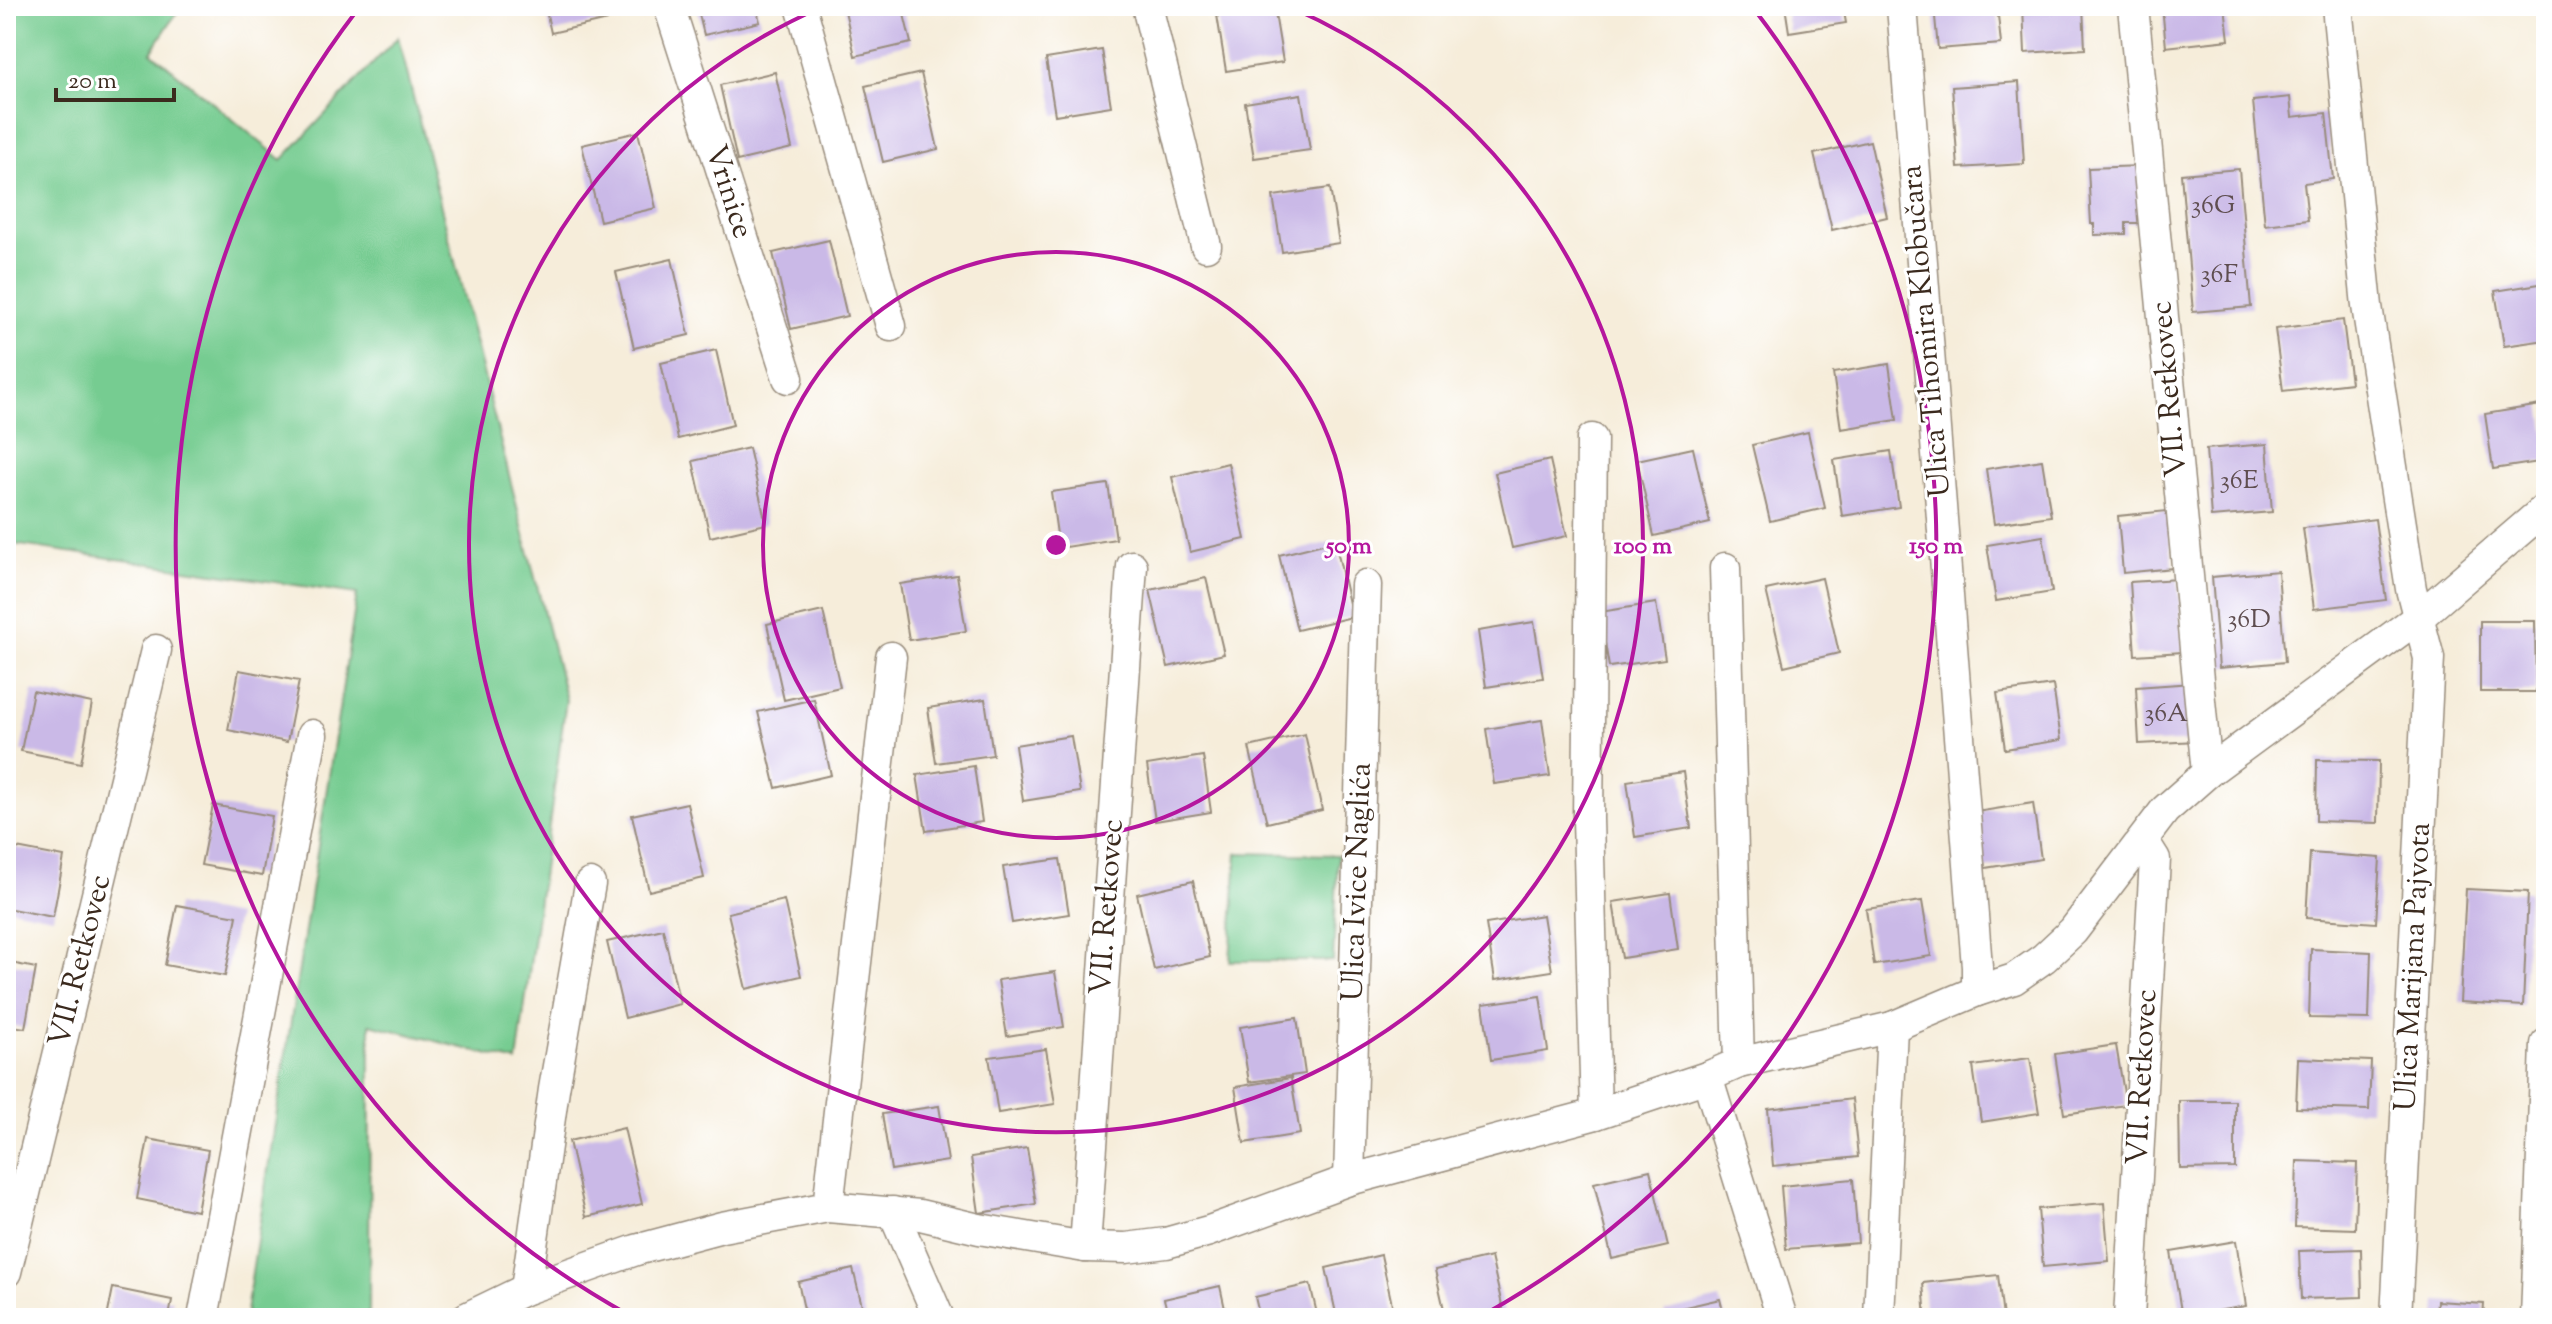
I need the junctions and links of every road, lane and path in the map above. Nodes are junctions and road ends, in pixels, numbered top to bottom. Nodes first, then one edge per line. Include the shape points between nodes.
1 (669, 6) edge
2 (801, 6) edge
3 (1147, 6) edge
4 (1902, 6) edge
5 (2133, 6) edge
6 (2337, 6) edge
7 (1206, 246) dead end
8 (891, 326) dead end
9 (788, 378) dead end
10 (1592, 439) dead end
11 (2546, 508) edge
12 (1132, 566) dead end
13 (1725, 568) dead end
14 (1366, 585) dead end
15 (2419, 617) junction
16 (156, 650) dead end
17 (891, 657) dead end
18 (312, 735) dead end
19 (2207, 773) junction
20 (2143, 840) junction
21 (590, 884) dead end
22 (1977, 991) junction
23 (1892, 1027) junction
24 (2546, 1044) edge
25 (1739, 1063) junction
26 (1707, 1077) junction
27 (1596, 1114) junction
28 (1349, 1180) junction
29 (828, 1207) junction
30 (893, 1212) junction
31 (1085, 1247) junction
32 (6, 1272) edge
33 (526, 1289) junction
34 (203, 1318) edge
35 (466, 1318) edge
36 (939, 1318) edge
37 (1782, 1318) edge
38 (1879, 1318) edge
39 (2129, 1318) edge
40 (2396, 1318) edge
41 (2536, 1318) edge

1 - 9 street, Vrinice
2 - 8 street
3 - 7 street
4 - 22 street, Ulica Tihomira Klobučara
5 - 19 street, VII. Retkovec
6 - 15 street via 2367,306
10 - 27 street via 1588,819
11 - 15 street
12 - 31 street, VII. Retkovec
13 - 25 street
14 - 28 street, Ulica Ivice Naglića
15 - 19 street
15 - 40 street, Ulica Marijana Pajvota via 2429,658
16 - 32 street, VII. Retkovec
17 - 29 street
18 - 34 street
19 - 20 street via 2165,810
20 - 22 street via 2073,931 2044,958 2014,979
20 - 39 street, VII. Retkovec via 2155,859
21 - 33 street
22 - 23 street
23 - 25 street
23 - 38 street
24 - 41 street
25 - 26 street
26 - 27 street
26 - 37 street
27 - 28 street
28 - 31 street via 1166,1243
29 - 30 street
29 - 33 street via 636,1250
30 - 31 street
30 - 36 street
33 - 35 street

